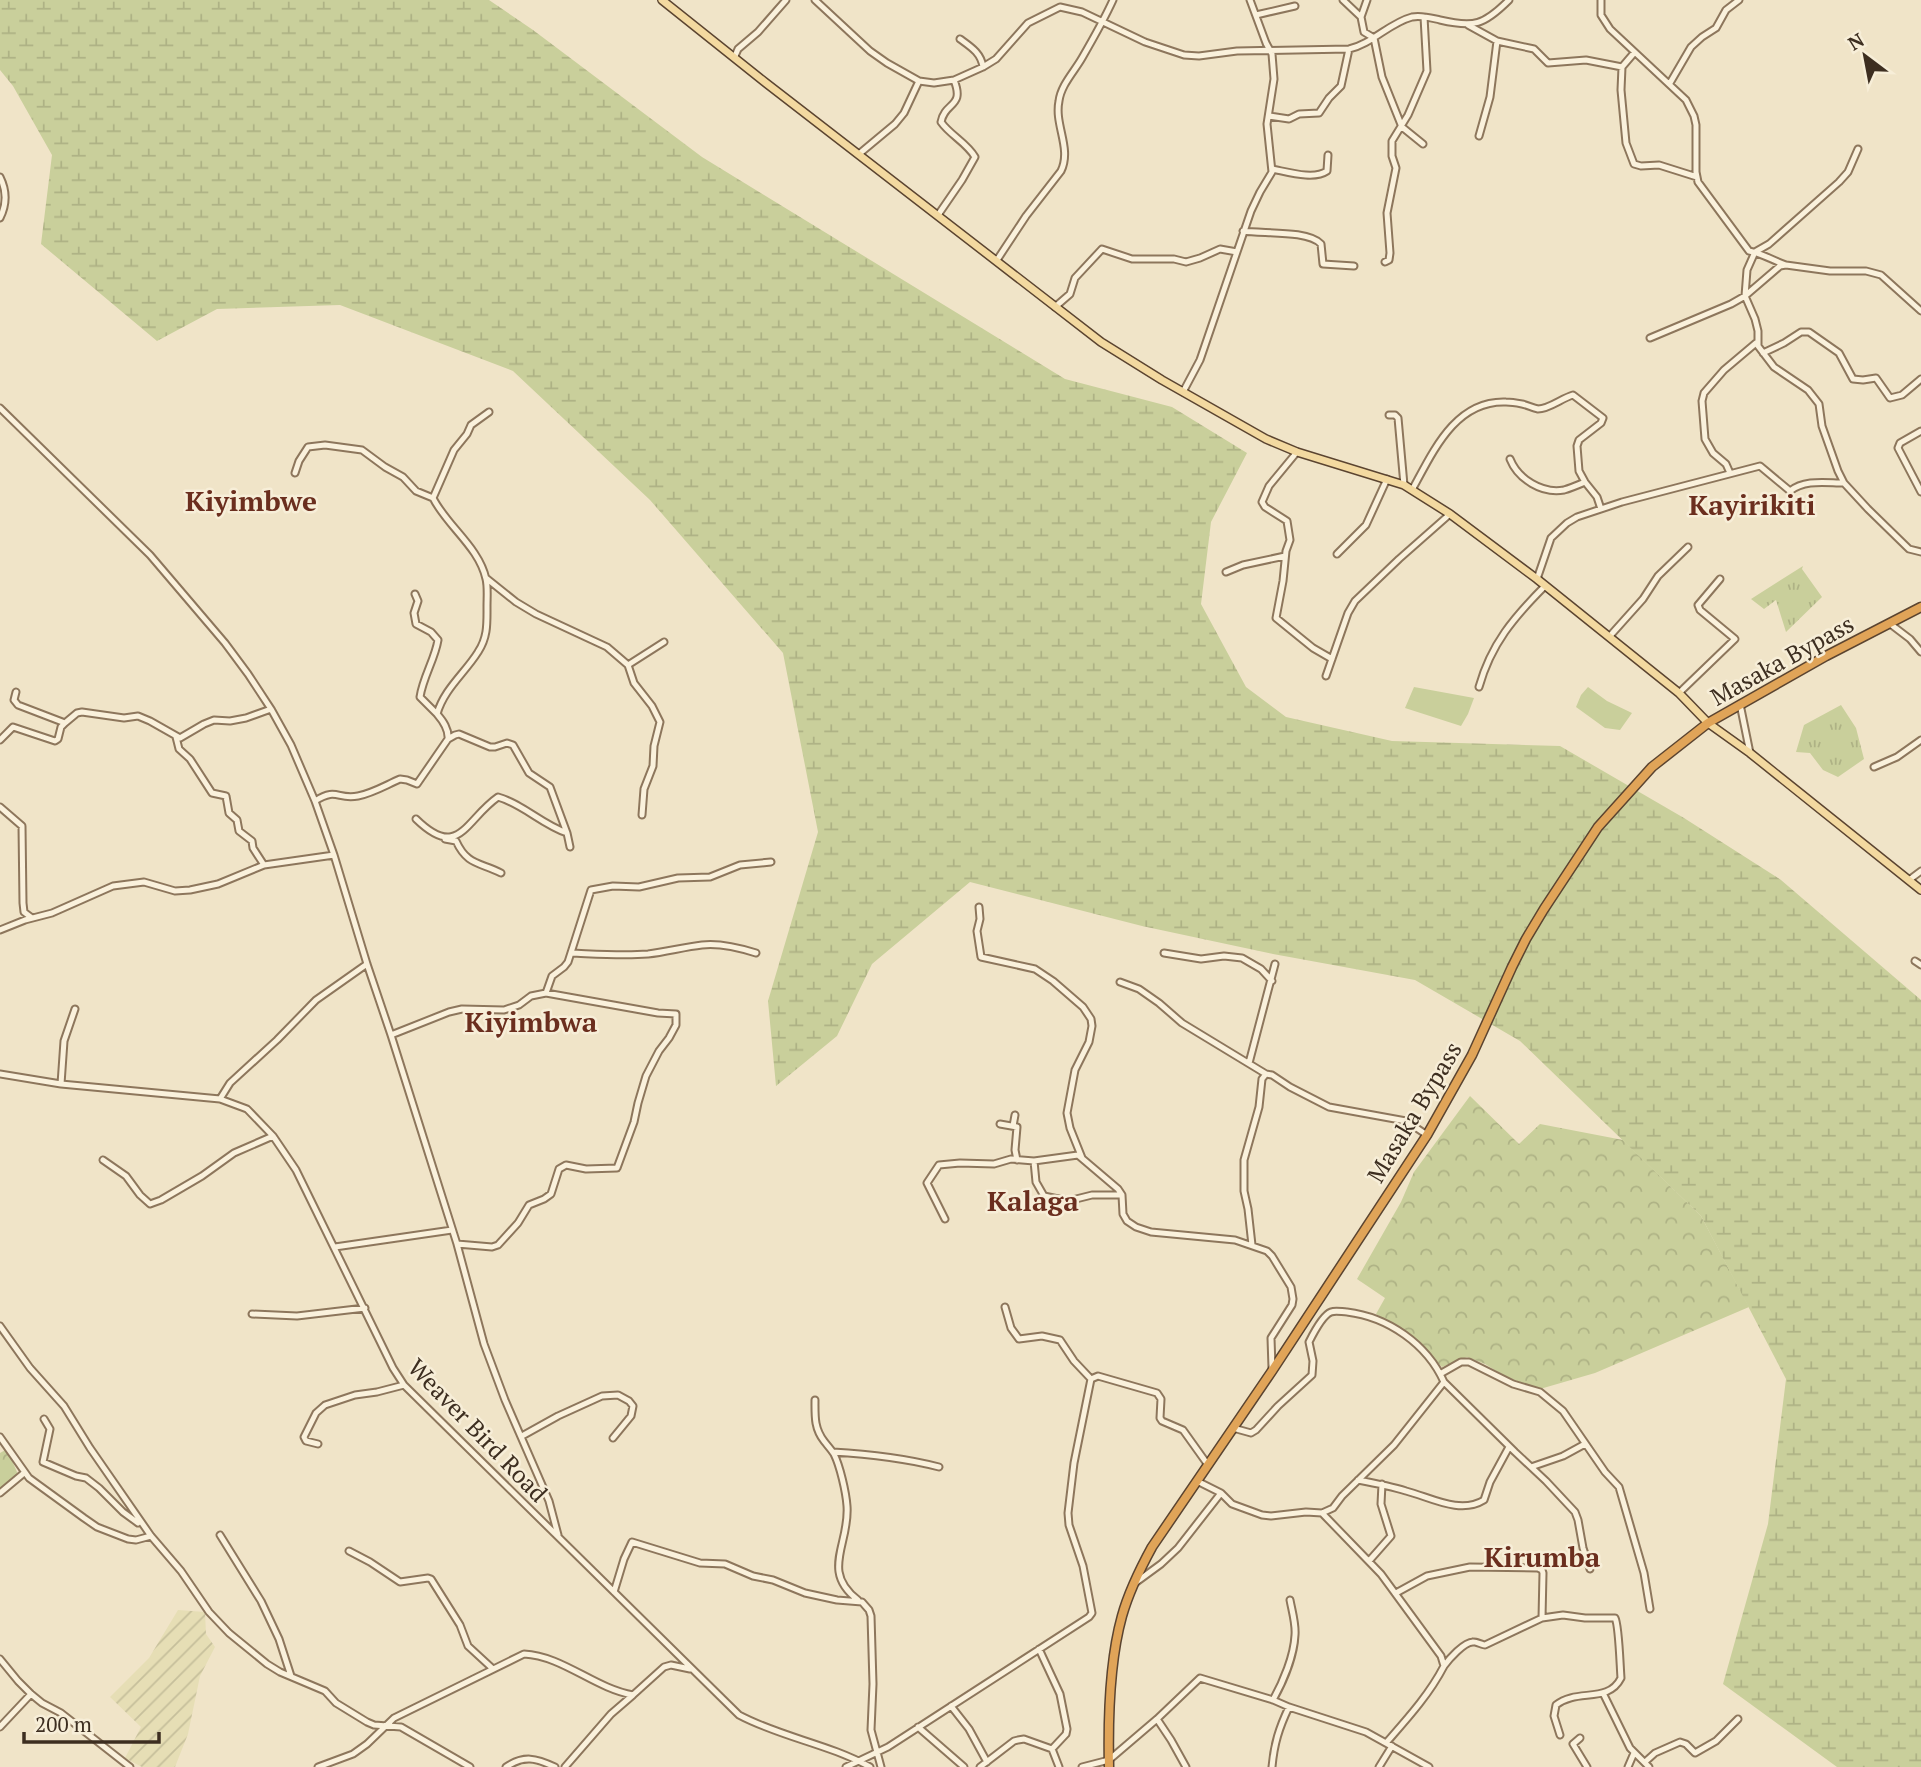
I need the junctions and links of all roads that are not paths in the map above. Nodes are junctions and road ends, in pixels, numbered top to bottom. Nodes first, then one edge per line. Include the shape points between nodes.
1 (662, 0) edge
2 (786, 0) edge
3 (815, 0) edge
4 (1054, 0) edge
5 (1113, 0) edge
6 (1250, 0) edge
7 (1343, 0) edge
8 (1367, 0) edge
9 (1509, 0) edge
10 (1601, 0) edge
11 (1739, 0) edge
12 (1060, 6) junction
13 (1295, 6) dead end
14 (1256, 15) junction
15 (1424, 17) junction
16 (1360, 18) junction
17 (1102, 22) junction
18 (1468, 25) junction
19 (1374, 38) junction
20 (960, 39) dead end
21 (1497, 41) junction
22 (1349, 49) junction
23 (1270, 50) junction
24 (1634, 53) junction
25 (735, 56) junction
26 (983, 67) junction
27 (1622, 67) junction
28 (954, 80) junction
29 (919, 81) junction
30 (1670, 83) junction
31 (1269, 116) junction
32 (1401, 124) junction
33 (1479, 136) dead end
34 (1423, 144) dead end
35 (1858, 149) dead end
36 (859, 154) junction
37 (1328, 155) dead end
38 (1272, 169) junction
39 (0, 177) edge
40 (1697, 177) junction
41 (938, 215) junction
42 (0, 218) edge
43 (1243, 231) junction
44 (1237, 252) junction
45 (1755, 252) junction
46 (997, 260) junction
47 (1385, 262) dead end
48 (1786, 265) junction
49 (1354, 266) dead end
50 (1745, 296) junction
51 (1055, 307) junction
52 (1921, 311) edge
53 (1650, 338) dead end
54 (1756, 343) junction
55 (1763, 353) junction
56 (1921, 379) edge
57 (1183, 392) junction
58 (0, 408) edge
59 (489, 412) dead end
60 (1389, 415) dead end
61 (1921, 431) edge
62 (1297, 452) junction
63 (1510, 459) dead end
64 (295, 473) dead end
65 (1730, 473) junction
66 (1387, 479) junction
67 (1585, 482) junction
68 (1844, 483) junction
69 (1404, 485) junction
70 (1412, 489) junction
71 (1921, 492) edge
72 (433, 499) junction
73 (1601, 509) junction
74 (1450, 514) junction
75 (1688, 547) dead end
76 (1921, 552) edge
77 (1337, 554) dead end
78 (1285, 556) junction
79 (1226, 572) dead end
80 (486, 578) junction
81 (1536, 579) junction
82 (1720, 579) dead end
83 (1545, 586) junction
84 (415, 594) dead end
85 (1921, 607) edge
86 (1889, 623) junction
87 (1609, 637) junction
88 (664, 642) dead end
89 (1921, 652) edge
90 (1332, 659) junction
91 (628, 665) junction
92 (1326, 676) dead end
93 (1479, 687) dead end
94 (16, 692) dead end
95 (1679, 693) junction
96 (1740, 704) junction
97 (271, 709) junction
98 (437, 714) junction
99 (65, 723) junction
100 (1707, 723) junction
101 (176, 737) junction
102 (448, 739) junction
103 (0, 740) edge
104 (1921, 740) edge
105 (1750, 753) junction
106 (1874, 768) dead end
107 (315, 801) junction
108 (0, 807) edge
109 (642, 815) dead end
110 (416, 819) dead end
111 (567, 833) junction
112 (442, 838) junction
113 (570, 847) dead end
114 (334, 855) junction
115 (771, 862) dead end
116 (264, 865) junction
117 (1921, 871) edge
118 (501, 873) dead end
119 (1909, 880) junction
120 (1921, 890) edge
121 (979, 907) dead end
122 (32, 918) junction
123 (0, 930) edge
124 (571, 953) junction
125 (756, 953) dead end
126 (1164, 953) dead end
127 (366, 964) junction
128 (1275, 964) dead end
129 (1272, 981) junction
130 (1120, 982) dead end
131 (546, 993) junction
132 (75, 1009) dead end
133 (391, 1035) junction
134 (1249, 1063) junction
135 (0, 1074) edge
136 (1266, 1074) junction
137 (61, 1084) junction
138 (220, 1099) junction
139 (1015, 1115) dead end
140 (1000, 1124) dead end
141 (1013, 1126) junction
142 (1427, 1135) junction
143 (273, 1136) junction
144 (1082, 1158) junction
145 (103, 1160) dead end
146 (1017, 1160) junction
147 (1034, 1161) junction
148 (1122, 1195) junction
149 (945, 1219) dead end
150 (452, 1230) junction
151 (457, 1244) junction
152 (1251, 1245) junction
153 (335, 1247) junction
154 (1005, 1307) dead end
155 (365, 1308) junction
156 (252, 1314) dead end
157 (0, 1326) edge
158 (1272, 1371) junction
159 (1440, 1374) junction
160 (1091, 1379) junction
161 (1444, 1382) junction
162 (404, 1385) junction
163 (815, 1400) dead end
164 (44, 1419) dead end
165 (1233, 1428) junction
166 (522, 1436) junction
167 (0, 1437) edge
168 (613, 1438) dead end
169 (318, 1444) dead end
170 (1586, 1444) junction
171 (1509, 1447) junction
172 (833, 1452) junction
173 (1208, 1465) junction
174 (939, 1467) dead end
175 (1531, 1467) junction
176 (24, 1473) junction
177 (1358, 1480) junction
178 (1198, 1481) junction
179 (1382, 1484) junction
180 (0, 1493) edge
181 (1221, 1493) junction
182 (1216, 1501) junction
183 (1228, 1502) junction
184 (1334, 1508) junction
185 (1322, 1513) junction
186 (1332, 1522) junction
187 (220, 1535) dead end
188 (558, 1535) junction
189 (151, 1536) junction
190 (349, 1551) dead end
191 (1369, 1561) junction
192 (1590, 1569) dead end
193 (1132, 1585) junction
194 (614, 1592) junction
195 (1396, 1593) junction
196 (858, 1600) junction
197 (1290, 1601) dead end
198 (1650, 1609) dead end
199 (1542, 1618) junction
200 (1039, 1649) junction
201 (1441, 1656) junction
202 (1450, 1658) junction
203 (0, 1659) edge
204 (1444, 1666) junction
205 (493, 1669) junction
206 (693, 1670) junction
207 (291, 1676) junction
208 (30, 1694) junction
209 (633, 1695) junction
210 (1604, 1695) junction
211 (1273, 1700) junction
212 (951, 1706) junction
213 (1289, 1707) junction
214 (1157, 1719) junction
215 (1738, 1719) dead end
216 (0, 1727) edge
217 (385, 1727) junction
218 (918, 1727) junction
219 (1560, 1735) dead end
220 (1580, 1738) dead end
221 (1389, 1744) junction
222 (1052, 1749) junction
223 (878, 1751) junction
224 (1634, 1753) junction
225 (339, 1760) junction
226 (860, 1762) junction
227 (988, 1762) junction
228 (1109, 1763) edge
229 (1647, 1764) edge
230 (130, 1767) edge
231 (318, 1767) edge
232 (344, 1767) edge
233 (470, 1767) edge
234 (506, 1767) edge
235 (555, 1767) edge
236 (565, 1767) edge
237 (846, 1767) edge
238 (870, 1767) edge
239 (881, 1767) edge
240 (964, 1767) edge
241 (980, 1767) edge
242 (1059, 1767) edge
243 (1082, 1767) edge
244 (1186, 1767) edge
245 (1272, 1767) edge
246 (1379, 1767) edge
247 (1429, 1767) edge
248 (1587, 1767) edge
249 (1628, 1767) edge

1 - 25 main road
2 - 25 street
3 - 29 street via 870,51
4 - 12 street
5 - 17 street
6 - 14 street
7 - 16 street
8 - 16 street
9 - 18 street
10 - 24 street via 1604,22
11 - 30 street via 1726,10 1716,28 1691,47
12 - 17 street
12 - 26 street via 1028,23
13 - 14 street
14 - 23 street
15 - 18 street
15 - 19 street via 1403,20
15 - 32 street via 1427,71
16 - 19 street via 1364,32
17 - 23 street via 1184,55
17 - 46 street via 1059,99 1066,152 1062,171
18 - 21 street
19 - 22 street
19 - 32 street via 1382,77
20 - 26 street via 972,46
21 - 27 street via 1530,47 1550,63 1586,60
21 - 33 street via 1490,97
22 - 23 street
22 - 31 street via 1343,83 1319,113 1285,119
23 - 31 street via 1275,84
24 - 27 street
24 - 30 street
25 - 36 main road
26 - 28 street
27 - 40 street via 1626,143 1634,164 1659,165
28 - 29 street
28 - 41 street via 958,98 941,122 975,157
29 - 36 street via 895,124
30 - 40 street via 1694,116
31 - 38 street
32 - 34 street
32 - 47 street via 1392,141 1396,167 1387,213 1390,253
35 - 45 street via 1849,172 1839,182
36 - 41 main road
37 - 38 street via 1327,171 1321,174
38 - 43 street
39 - 42 street via 6,204
40 - 45 street via 1749,251
41 - 46 main road
43 - 44 street
43 - 49 street via 1314,238 1321,244 1323,264
44 - 51 street via 1220,249 1186,262 1132,260 1102,249
44 - 57 street via 1200,360
45 - 48 street
45 - 50 street via 1747,270
46 - 51 main road
48 - 50 street
48 - 52 street via 1873,272
50 - 53 street
50 - 54 street via 1758,331
51 - 57 main road
54 - 55 street
54 - 65 street via 1724,370 1702,401 1705,439
55 - 56 street via 1809,332 1839,353 1853,379 1876,378 1889,398 1902,395
55 - 68 street via 1819,404 1822,426
57 - 62 main road
58 - 97 street via 150,555 225,643
59 - 72 street via 471,425 453,450
60 - 69 street via 1398,418
61 - 71 street via 1898,448
62 - 66 main road
62 - 78 street via 1262,502 1288,524
63 - 67 street via 1516,471 1538,487 1564,490
64 - 72 street via 308,447 362,450
65 - 68 street via 1760,466 1790,491 1807,483
65 - 73 street
66 - 69 main road
66 - 77 street via 1366,525
67 - 70 street via 1577,443 1603,418 1573,395 1536,409 1504,402 1471,411 1451,426
67 - 73 street
68 - 76 street via 1909,549
69 - 70 main road
70 - 74 main road
72 - 80 street via 478,559
73 - 81 street via 1567,523 1551,538
74 - 81 main road
74 - 90 street via 1359,596
75 - 87 street
78 - 79 street
78 - 90 street via 1276,618
80 - 91 street via 536,614 607,647
80 - 98 street via 485,641 440,702
81 - 83 main road
82 - 95 street via 1698,605 1735,639
83 - 87 main road
83 - 93 street via 1497,643
84 - 98 street via 416,624 438,640 420,697
85 - 86 highway, Masaka Bypass
86 - 89 street
86 - 96 highway, Masaka Bypass
87 - 95 main road
88 - 91 street
90 - 92 street
91 - 109 street via 634,683 660,722
94 - 99 street via 13,700 18,705
95 - 100 main road
96 - 100 highway, Masaka Bypass
96 - 105 street
97 - 101 street via 238,720 214,720 183,738
97 - 107 street
98 - 102 street
99 - 101 street via 82,712 138,716
99 - 103 street via 54,741 13,727
100 - 105 main road
100 - 142 highway, Masaka Bypass via 1652,767 1592,836 1526,939 1472,1055
101 - 116 street via 179,749 212,793 226,796 229,813
102 - 107 street via 417,784 400,779 362,795 330,793
102 - 111 street via 459,734 490,747 513,745 529,773 550,787
104 - 106 street
105 - 119 main road
107 - 114 street
108 - 122 street via 22,826 23,903 24,912
110 - 112 street
111 - 112 street via 498,797 460,834
111 - 113 street
112 - 118 street via 456,841 462,855 472,862
114 - 116 street
114 - 127 street
115 - 124 street via 740,865 710,877 591,890
116 - 122 street via 190,890 175,891 144,882 113,886
117 - 119 street
119 - 120 main road
121 - 144 street via 981,957 1035,969 1083,1007 1091,1019 1089,1042 1075,1070 1067,1113
122 - 123 street
124 - 125 street via 646,954 705,944
124 - 131 street via 565,967 552,976
126 - 129 street via 1200,959 1242,958
127 - 133 street
127 - 138 street via 316,1000 230,1083
128 - 129 street
129 - 134 street
130 - 134 street via 1139,989 1182,1023
131 - 133 street via 503,1010 449,1012
131 - 151 street via 676,1014 676,1025 646,1076 617,1168 561,1167 551,1194 530,1205 498,1245
132 - 137 street via 64,1041
133 - 150 street
134 - 136 street
135 - 137 street, Weaver Bird Road
136 - 142 street via 1329,1107 1406,1121
136 - 152 street via 1244,1160
137 - 138 street, Weaver Bird Road
138 - 143 street, Weaver Bird Road via 247,1109
139 - 141 street
140 - 141 street
141 - 146 street via 1017,1127
142 - 158 highway, Masaka Bypass
143 - 145 street via 234,1153 150,1204 126,1176
143 - 153 street, Weaver Bird Road via 296,1170
144 - 147 street
144 - 148 street
146 - 147 street
146 - 149 street via 939,1165 927,1183
147 - 148 street via 1036,1182 1044,1196 1068,1201
148 - 152 street via 1123,1214 1136,1227
150 - 151 street
150 - 153 street
151 - 166 street via 484,1345
152 - 158 street via 1272,1256 1293,1293 1292,1304 1271,1338
153 - 155 street, Weaver Bird Road
154 - 160 street via 1018,1339 1042,1336 1060,1340
155 - 156 street via 297,1316
155 - 162 street, Weaver Bird Road
157 - 189 street via 64,1406
158 - 165 highway, Masaka Bypass
159 - 161 street
159 - 165 street via 1399,1331 1367,1315 1331,1312 1309,1342 1312,1375 1256,1430
159 - 170 street via 1469,1362 1540,1392 1567,1416
160 - 173 street via 1098,1376 1157,1393 1162,1421 1183,1430
160 - 200 street via 1068,1513 1092,1614
161 - 171 street
161 - 177 street via 1394,1445
162 - 169 street via 337,1400 320,1409 304,1437
162 - 188 street, Weaver Bird Road
163 - 172 street via 817,1430
164 - 189 street via 50,1429 43,1462 86,1478
165 - 173 highway, Masaka Bypass
166 - 168 street via 610,1394 624,1397 634,1406
166 - 188 street
167 - 176 street
170 - 175 street
170 - 198 street via 1621,1493
171 - 175 street
171 - 179 street via 1484,1500 1475,1504 1441,1503
172 - 174 street
172 - 196 street via 847,1504 838,1570 844,1587
173 - 178 highway, Masaka Bypass
175 - 192 street via 1575,1512
176 - 180 street
176 - 189 street via 97,1527 128,1539
177 - 179 street
177 - 184 street
178 - 181 street
178 - 193 highway, Masaka Bypass
179 - 191 street via 1382,1510 1391,1536
181 - 182 street
181 - 183 street
182 - 183 street
182 - 193 street via 1178,1548
183 - 185 street via 1262,1515
184 - 185 street
184 - 186 street
185 - 186 street
186 - 191 street
187 - 207 street via 261,1601
188 - 194 street, Weaver Bird Road
189 - 207 street via 218,1623 267,1664
190 - 205 street via 400,1582 431,1579 468,1646
191 - 195 street
193 - 228 highway, Masaka Bypass via 1117,1639
194 - 196 street via 632,1542 700,1563 724,1564 805,1593
194 - 206 street, Weaver Bird Road
195 - 199 street via 1427,1576 1470,1567 1538,1568 1543,1573
195 - 201 street
196 - 223 street via 871,1616 871,1730
197 - 211 street via 1295,1638
199 - 202 street via 1488,1644 1471,1642
199 - 210 street via 1570,1615 1617,1620 1621,1678
200 - 212 street
200 - 222 street via 1060,1695 1068,1729
201 - 202 street
201 - 204 street
202 - 204 street
203 - 208 street
204 - 221 street
205 - 209 street via 517,1656 533,1654
205 - 217 street via 394,1718
206 - 209 street via 664,1667
206 - 226 street, Weaver Bird Road via 739,1715
207 - 217 street via 325,1691 367,1722
208 - 216 street
208 - 230 street
209 - 236 street
210 - 219 street via 1590,1694 1556,1704 1554,1716
210 - 224 street
211 - 213 street
211 - 214 street via 1200,1678
212 - 218 street
212 - 227 street
213 - 221 street
213 - 245 street via 1279,1727
214 - 228 street
214 - 244 street
215 - 229 street via 1716,1741 1695,1753 1680,1742 1655,1753
217 - 225 street
217 - 233 street via 406,1729
218 - 223 street
218 - 240 street
220 - 248 street via 1573,1744
221 - 246 street
221 - 247 street
222 - 227 street via 1018,1740
222 - 242 street
223 - 226 street
223 - 239 street
224 - 229 street
224 - 249 street
225 - 231 street
225 - 232 street
226 - 237 street
226 - 238 street, Weaver Bird Road
227 - 241 street
228 - 243 street
234 - 235 street via 525,1758

